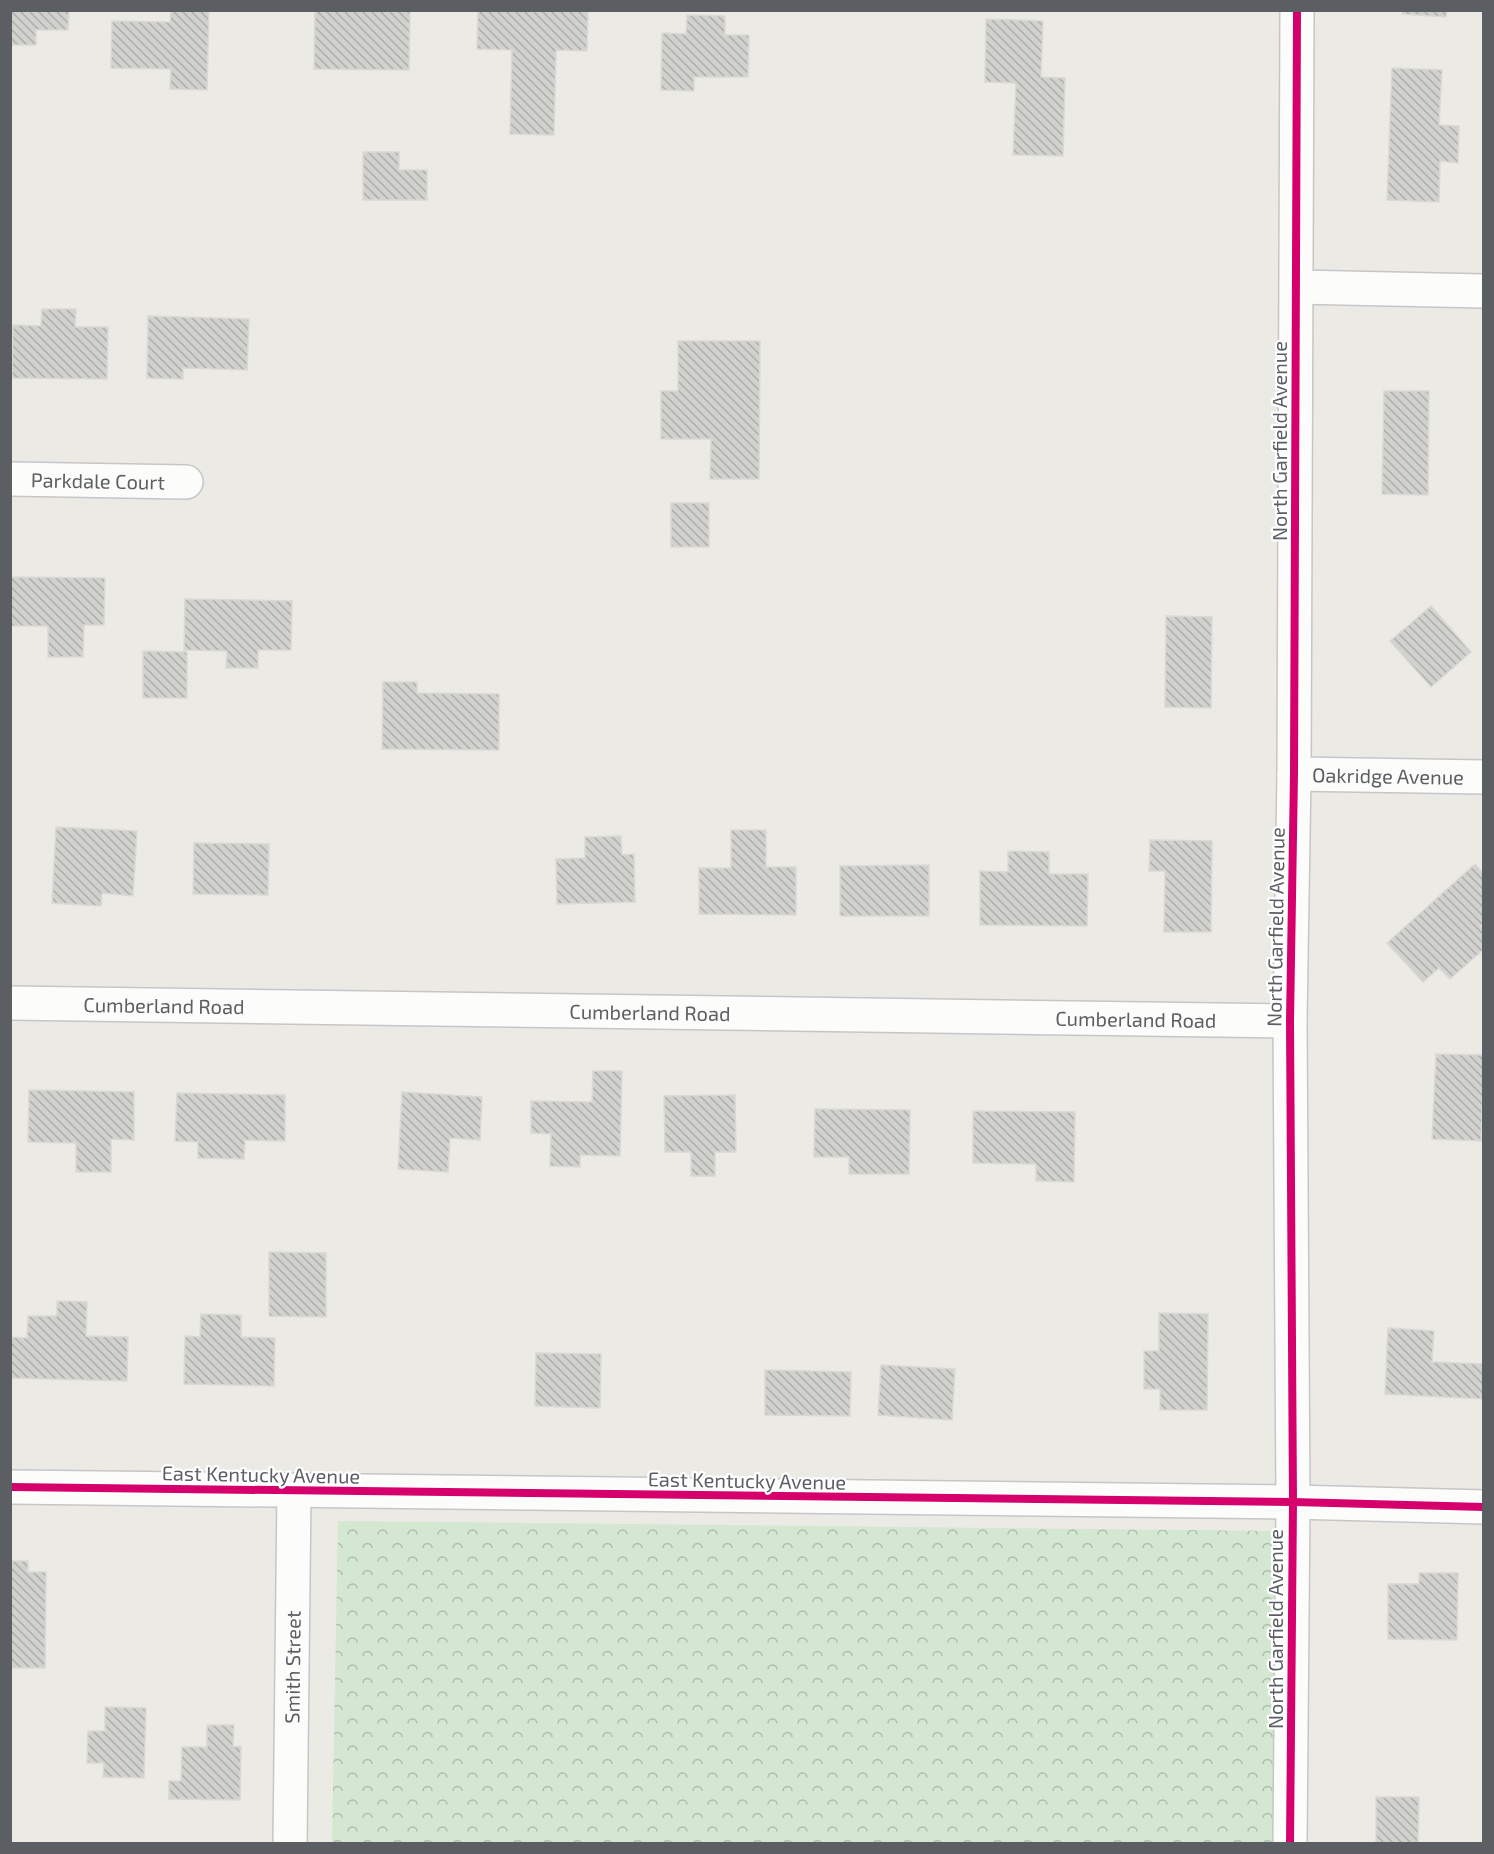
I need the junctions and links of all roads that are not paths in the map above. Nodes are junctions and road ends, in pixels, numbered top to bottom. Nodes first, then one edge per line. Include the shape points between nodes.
1 (1297, 10) edge
2 (1297, 287) junction
3 (1484, 291) edge
4 (10, 479) edge
5 (186, 482) dead end
6 (1294, 774) junction
7 (1484, 777) edge
8 (10, 1003) edge
9 (1290, 1021) junction
10 (10, 1487) edge
11 (294, 1491) junction
12 (1293, 1502) junction
13 (1484, 1507) edge
14 (290, 1844) edge
15 (1290, 1844) edge

1 - 2 street, North Garfield Avenue
2 - 3 street
2 - 6 street, North Garfield Avenue
4 - 5 street, Parkdale Court
6 - 7 street, Oakridge Avenue
6 - 9 street, North Garfield Avenue
8 - 9 street, Cumberland Road
9 - 12 street, North Garfield Avenue
10 - 11 street, East Kentucky Avenue
11 - 12 street, East Kentucky Avenue
11 - 14 street, Smith Street
12 - 13 street, East Kentucky Avenue
12 - 15 street, North Garfield Avenue

